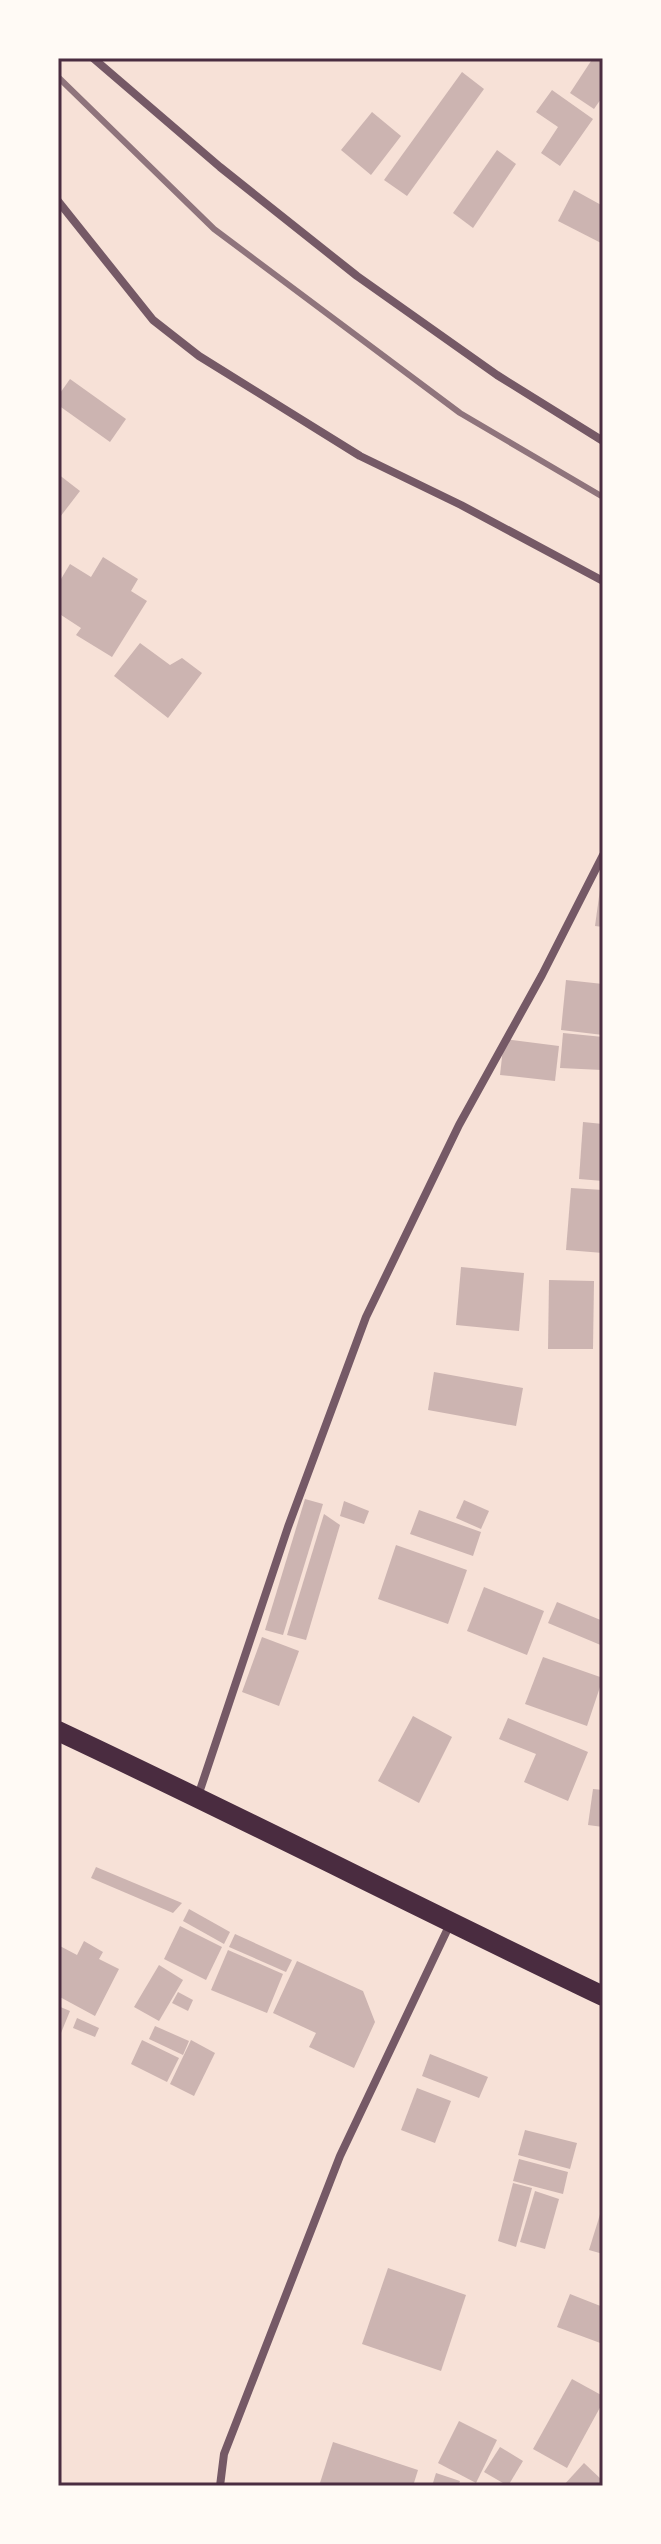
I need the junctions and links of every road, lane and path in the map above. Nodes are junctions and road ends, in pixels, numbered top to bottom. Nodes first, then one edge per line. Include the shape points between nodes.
1 (93, 58) edge
2 (58, 201) edge
3 (603, 441) edge
4 (603, 581) edge
5 (603, 855) edge
6 (58, 1731) edge
7 (198, 1797) junction
8 (450, 1924) junction
9 (603, 1996) edge
10 (220, 2486) edge

1 - 3 street via 357,276 497,375
2 - 4 street via 153,320 199,356 360,456
5 - 7 street via 459,1125 366,1317 288,1527
6 - 7 main road
7 - 8 main road
8 - 9 main road
8 - 10 street via 340,2156 224,2454

